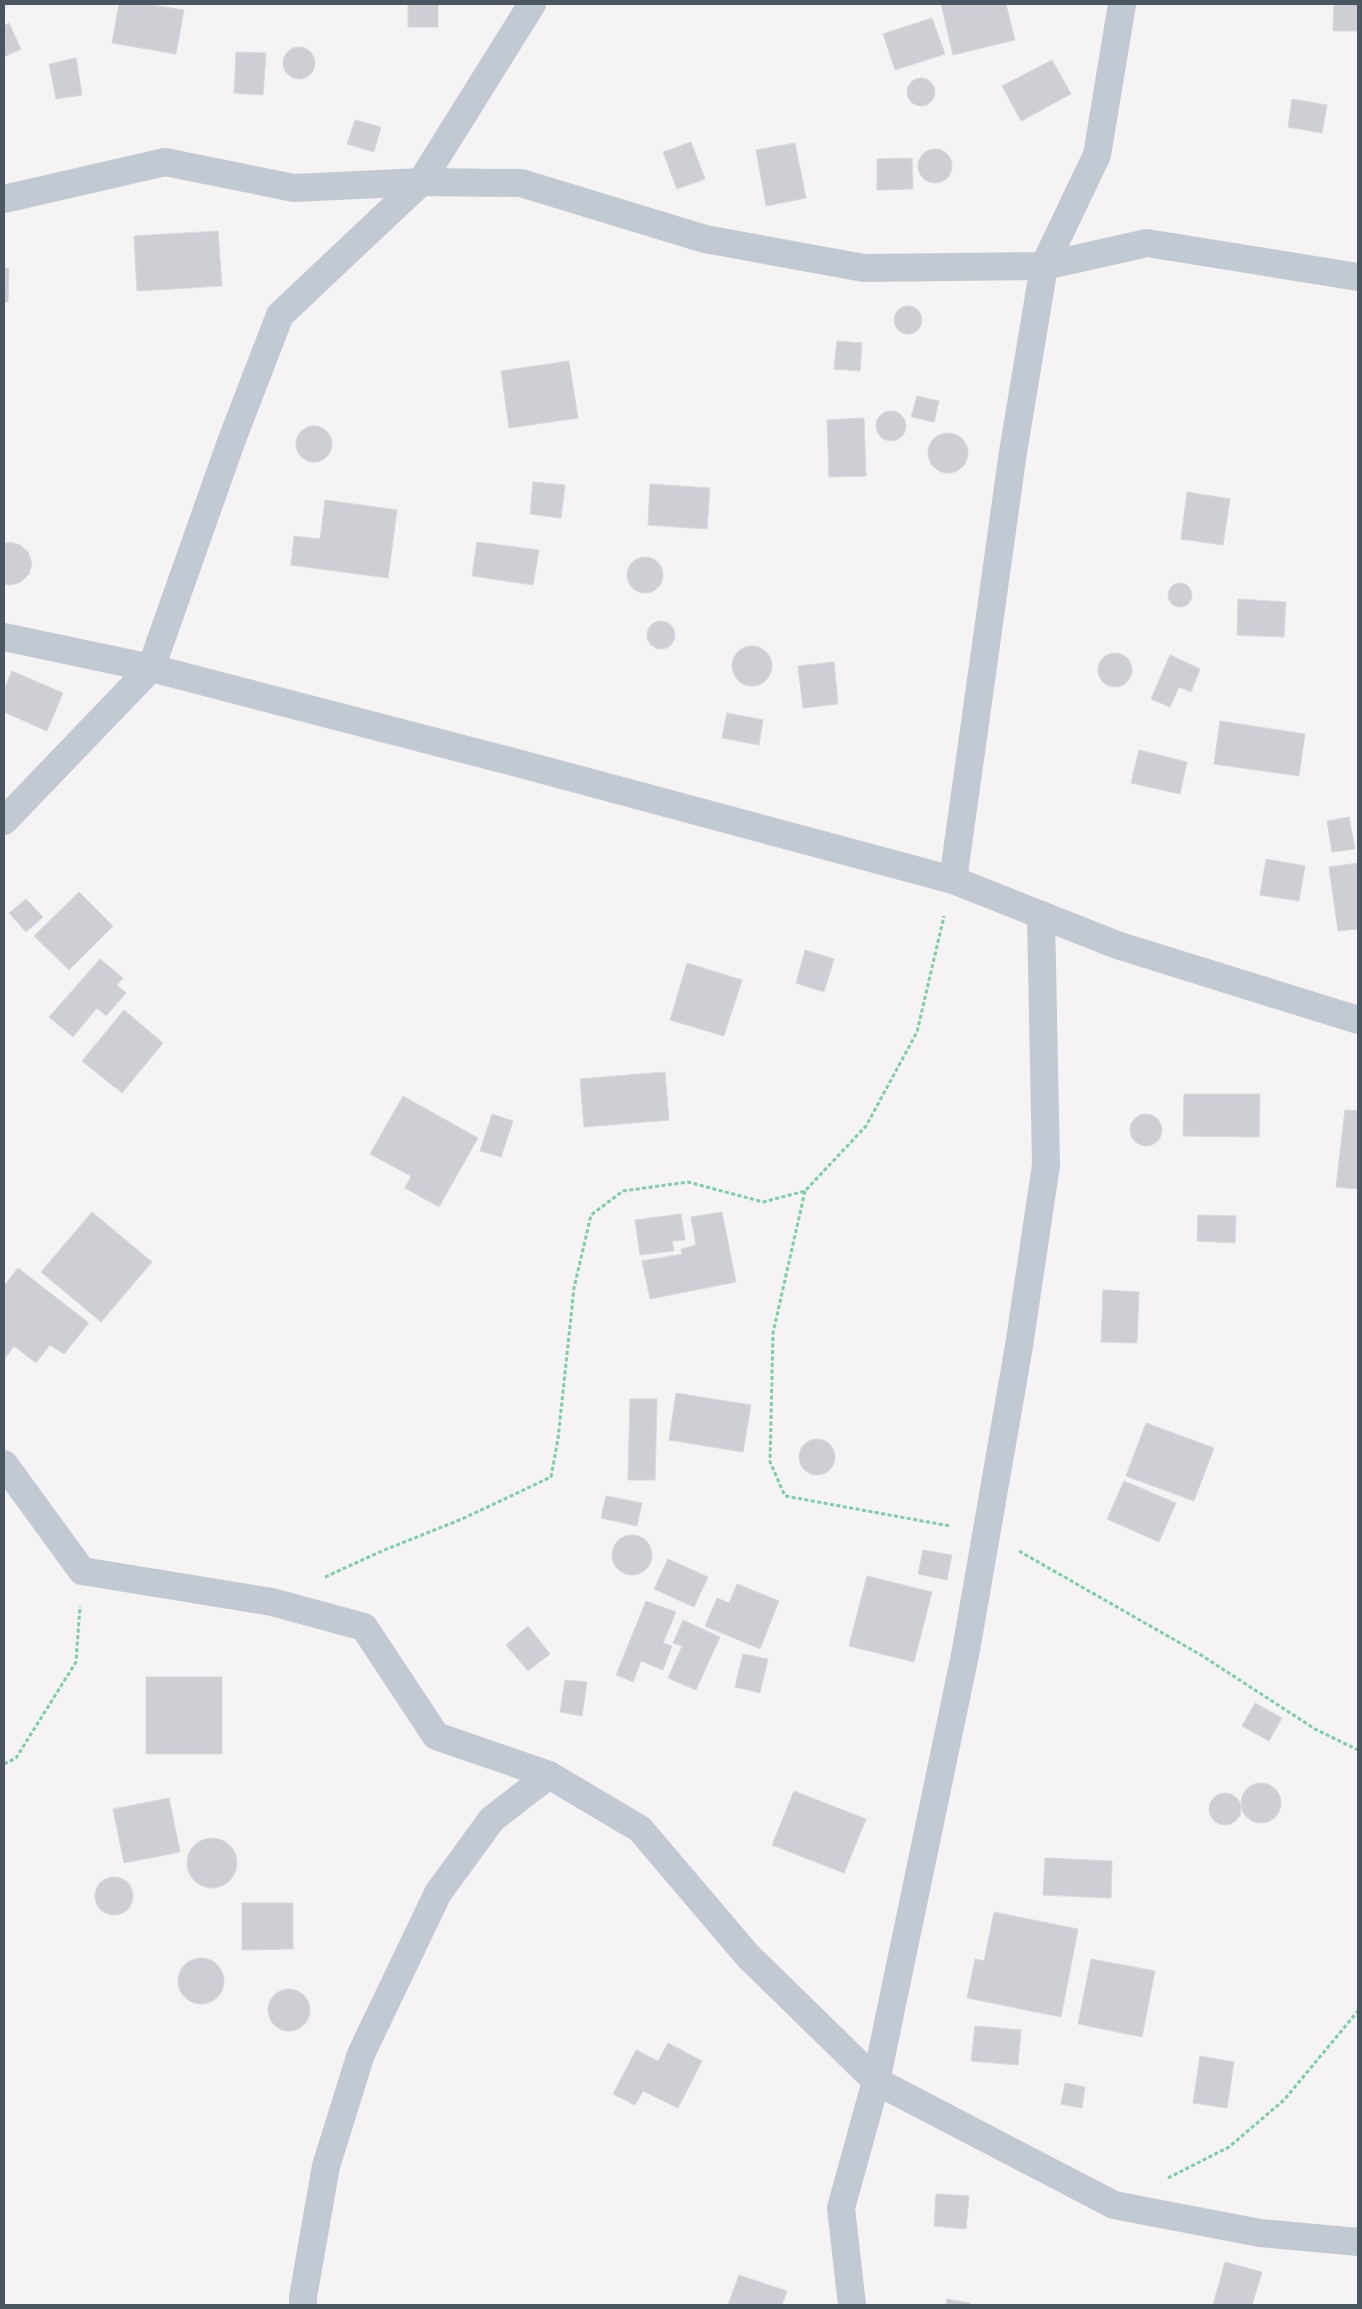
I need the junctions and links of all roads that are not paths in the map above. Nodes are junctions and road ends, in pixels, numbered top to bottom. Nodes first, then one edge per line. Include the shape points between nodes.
1 (532, 4) edge
2 (1122, 4) edge
3 (421, 182) junction
4 (4, 199) edge
5 (1044, 266) junction
6 (1358, 277) edge
7 (4, 637) edge
8 (151, 668) junction
9 (4, 821) edge
10 (953, 880) junction
11 (1041, 915) junction
12 (1358, 1020) edge
13 (4, 1464) edge
14 (549, 1775) junction
15 (876, 2081) junction
16 (1358, 2242) edge
17 (304, 2305) edge
18 (852, 2305) edge

1 - 3 street
2 - 5 street via 1097,155
3 - 4 street via 294,188 165,162
3 - 5 street via 521,183 704,238 864,268
3 - 8 street via 280,315
5 - 6 street via 1147,244
5 - 10 street via 1013,452
7 - 8 street
8 - 9 street
8 - 10 street
10 - 11 street
11 - 12 street via 1118,945
11 - 15 street via 1046,1165 1019,1346 966,1650
13 - 14 street via 82,1570 272,1602 364,1627 436,1736
14 - 15 street via 640,1828 748,1956
14 - 17 street via 492,1819 438,1893 361,2054 326,2166
15 - 16 street via 1114,2205 1260,2233
15 - 18 street via 841,2208

